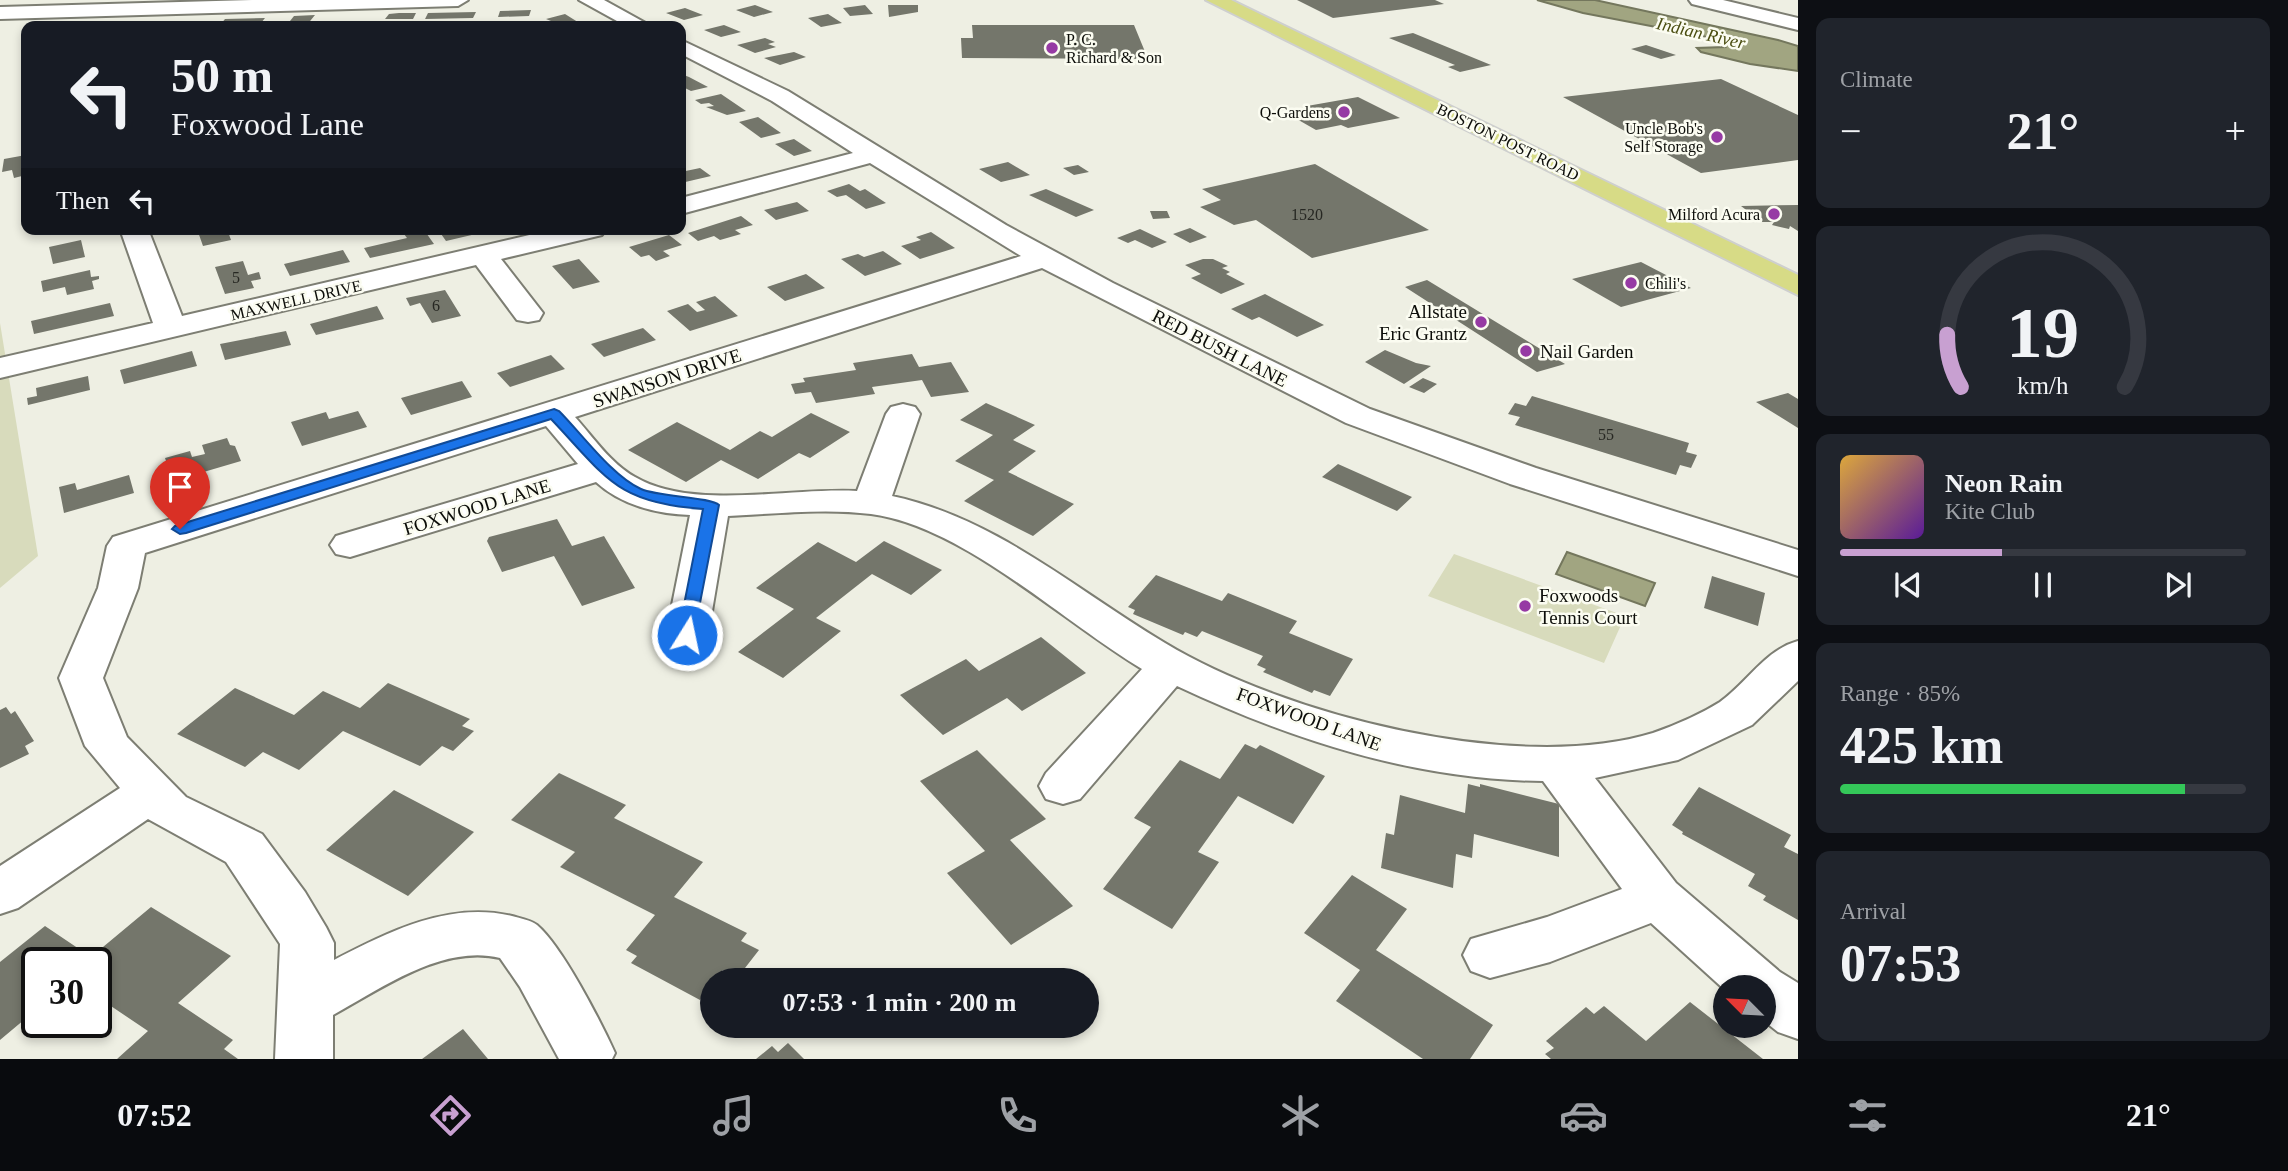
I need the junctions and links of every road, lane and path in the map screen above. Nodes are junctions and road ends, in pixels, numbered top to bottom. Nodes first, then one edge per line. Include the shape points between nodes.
1 (458, 0) edge
2 (589, 0) edge
3 (1216, 0) edge
4 (1699, 0) edge
5 (287, 3) edge
6 (356, 3) junction
7 (0, 13) edge
8 (344, 21) edge
9 (631, 21) edge
10 (1798, 24) edge
11 (686, 49) edge
12 (873, 155) junction
13 (686, 205) edge
14 (136, 235) edge
15 (568, 235) edge
16 (484, 256) junction
17 (1045, 258) junction
18 (1798, 286) edge
19 (528, 313) dead end
20 (171, 329) junction
21 (0, 368) edge
22 (554, 414) junction
23 (903, 414) dead end
24 (604, 468) junction
25 (872, 501) junction
26 (711, 505) junction
27 (350, 545) dead end
28 (1798, 563) edge
29 (687, 635) dead end
30 (1798, 656) edge
31 (1170, 665) junction
32 (1556, 763) junction
33 (1063, 786) dead end
34 (152, 792) junction
35 (0, 893) edge
36 (1658, 898) junction
37 (1490, 956) dead end
38 (1746, 975) edge
39 (1776, 999) edge
40 (306, 1002) junction
41 (1798, 1014) edge
42 (586, 1053) dead end
43 (304, 1059) edge

1 - 6 street
2 - 9 street
3 - 18 main road, BOSTON POST ROAD
4 - 10 street
5 - 6 street
5 - 7 street
6 - 8 street
11 - 12 street, RED BUSH LANE via 780,96
12 - 13 street
12 - 17 street, RED BUSH LANE
14 - 20 street
15 - 16 street, MAXWELL DRIVE
16 - 19 street
16 - 20 street, MAXWELL DRIVE
17 - 22 street, SWANSON DRIVE
17 - 28 street, RED BUSH LANE via 1311,394 1407,436
20 - 21 street, MAXWELL DRIVE
22 - 24 street, FOXWOOD LANE
22 - 34 street, SWANSON DRIVE via 127,546 118,588 81,678 108,746
23 - 25 street
24 - 26 street, FOXWOOD LANE via 621,484 644,495
24 - 27 street, FOXWOOD LANE
25 - 26 street, FOXWOOD LANE
25 - 31 street, FOXWOOD LANE via 924,517 990,548
26 - 29 street
30 - 32 street, FOXWOOD LANE via 1774,687 1712,727 1670,745 1616,759
31 - 32 street, FOXWOOD LANE via 1289,716 1362,740 1459,761
31 - 33 street
32 - 36 street
34 - 35 street
34 - 40 street via 169,810 244,848 307,943
36 - 37 street via 1550,939
36 - 38 street
39 - 41 street
40 - 42 street via 381,962 446,938 484,933 517,940
40 - 43 street

